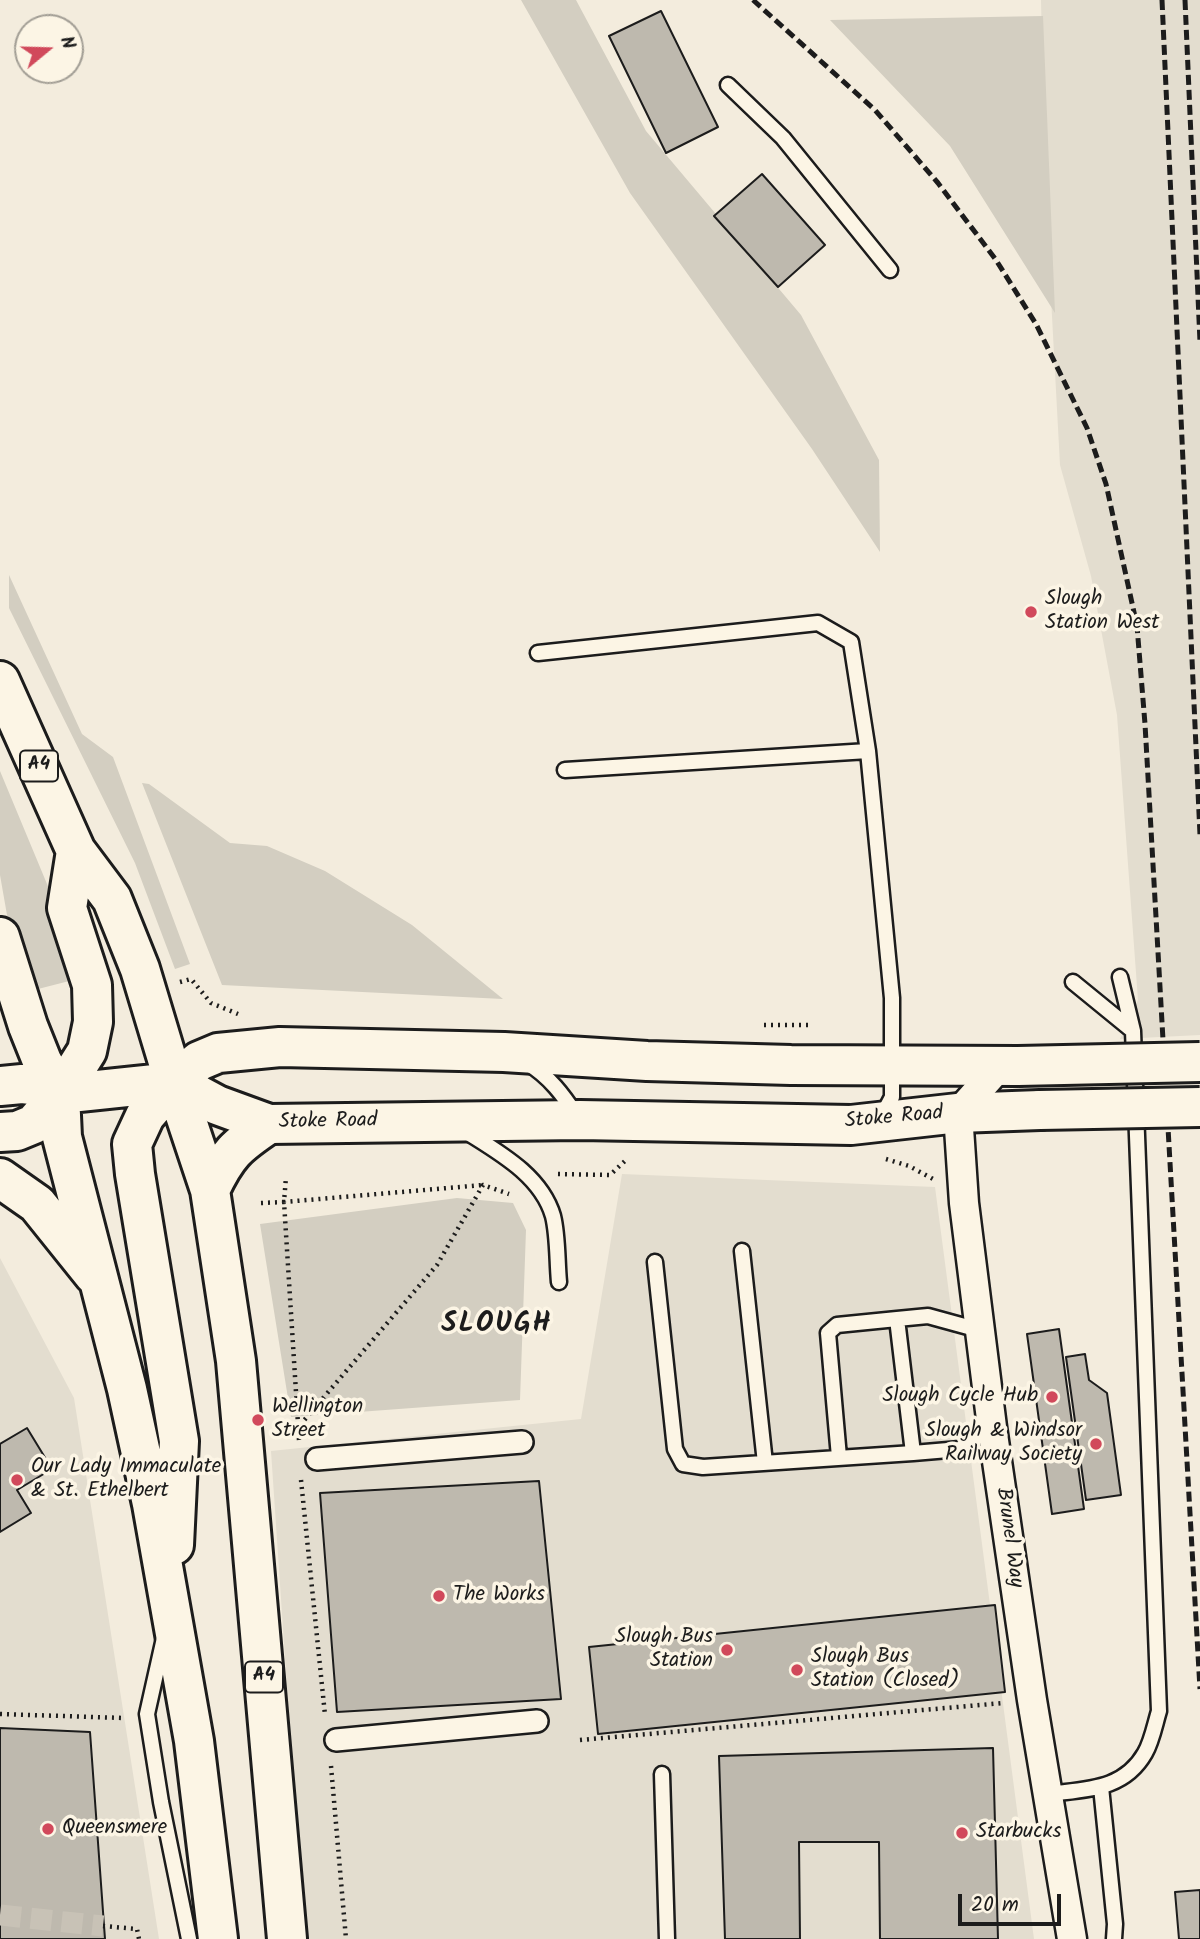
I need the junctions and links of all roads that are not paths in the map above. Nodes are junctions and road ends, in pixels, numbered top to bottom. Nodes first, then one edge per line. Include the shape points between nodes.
1 (728, 85) dead end
2 (890, 270) dead end
3 (538, 653) dead end
4 (0, 681) edge
5 (868, 751) junction
6 (565, 771) dead end
7 (76, 851) junction
8 (0, 937) edge
9 (1120, 978) dead end
10 (1073, 982) dead end
11 (1133, 1031) junction
12 (504, 1052) junction
13 (1200, 1062) edge
14 (892, 1065) junction
15 (1009, 1066) junction
16 (174, 1082) junction
17 (0, 1086) edge
18 (60, 1094) junction
19 (1200, 1107) edge
20 (958, 1113) junction
21 (580, 1120) junction
22 (450, 1122) junction
23 (879, 1122) junction
24 (269, 1124) junction
25 (0, 1132) edge
26 (0, 1178) edge
27 (210, 1190) junction
28 (742, 1251) dead end
29 (655, 1262) dead end
30 (559, 1282) dead end
31 (102, 1285) junction
32 (897, 1320) junction
33 (979, 1330) junction
34 (992, 1427) junction
35 (522, 1442) dead end
36 (913, 1452) junction
37 (839, 1457) junction
38 (305, 1460) road end
39 (765, 1463) junction
40 (171, 1606) junction
41 (537, 1721) dead end
42 (333, 1747) road end
43 (662, 1774) dead end
44 (1101, 1787) junction
45 (1049, 1794) junction
46 (665, 1906) junction
47 (189, 1939) edge
48 (218, 1939) edge
49 (287, 1939) edge
50 (657, 1939) edge
51 (667, 1939) edge
52 (1072, 1939) edge
53 (1114, 1939) edge

1 - 2 lane via 783,138
3 - 5 lane via 818,623 850,642
4 - 7 main road, A4
5 - 6 lane
5 - 14 lane via 892,998
7 - 16 main road, A4 via 112,899 140,969
7 - 18 main road via 67,908 92,985 93,1021 87,1051
8 - 18 main road via 28,1026
9 - 11 lane
10 - 11 lane
11 - 44 lane via 1159,1711 1146,1751 1129,1774
12 - 14 main road via 647,1061
12 - 16 main road via 280,1046 218,1053 199,1061
12 - 21 lane via 546,1075
13 - 15 main road, bridge
14 - 15 main road
14 - 23 lane via 892,1097
15 - 20 street
16 - 18 main road
16 - 24 main road, Stoke Road via 217,1105
16 - 27 main road
16 - 40 main road via 145,1116 132,1143 179,1441
17 - 18 main road via 42,1086
18 - 25 main road via 34,1124
18 - 31 main road via 62,1137
19 - 20 main road, Stoke Road, bridge
20 - 23 main road, Stoke Road
20 - 33 street, Brunel Way
21 - 22 main road, Stoke Road
21 - 23 main road, Stoke Road
22 - 24 main road, Stoke Road
22 - 30 lane via 512,1161 537,1187 553,1216
24 - 27 main road via 239,1144
26 - 31 main road via 37,1204
27 - 49 main road, A4 via 236,1361
28 - 39 lane
29 - 39 lane via 675,1448 683,1464
31 - 40 main road
32 - 33 lane via 928,1316
32 - 36 lane
32 - 37 lane via 837,1325 828,1333
33 - 34 street, Brunel Way
34 - 36 lane via 960,1449
34 - 45 street, Brunel Way
35 - 38 street
36 - 37 lane
37 - 39 lane
40 - 47 lane via 147,1714
40 - 48 main road
41 - 42 street
43 - 46 lane
44 - 45 lane
44 - 53 lane
45 - 52 street, Brunel Way
46 - 50 lane
46 - 51 lane

